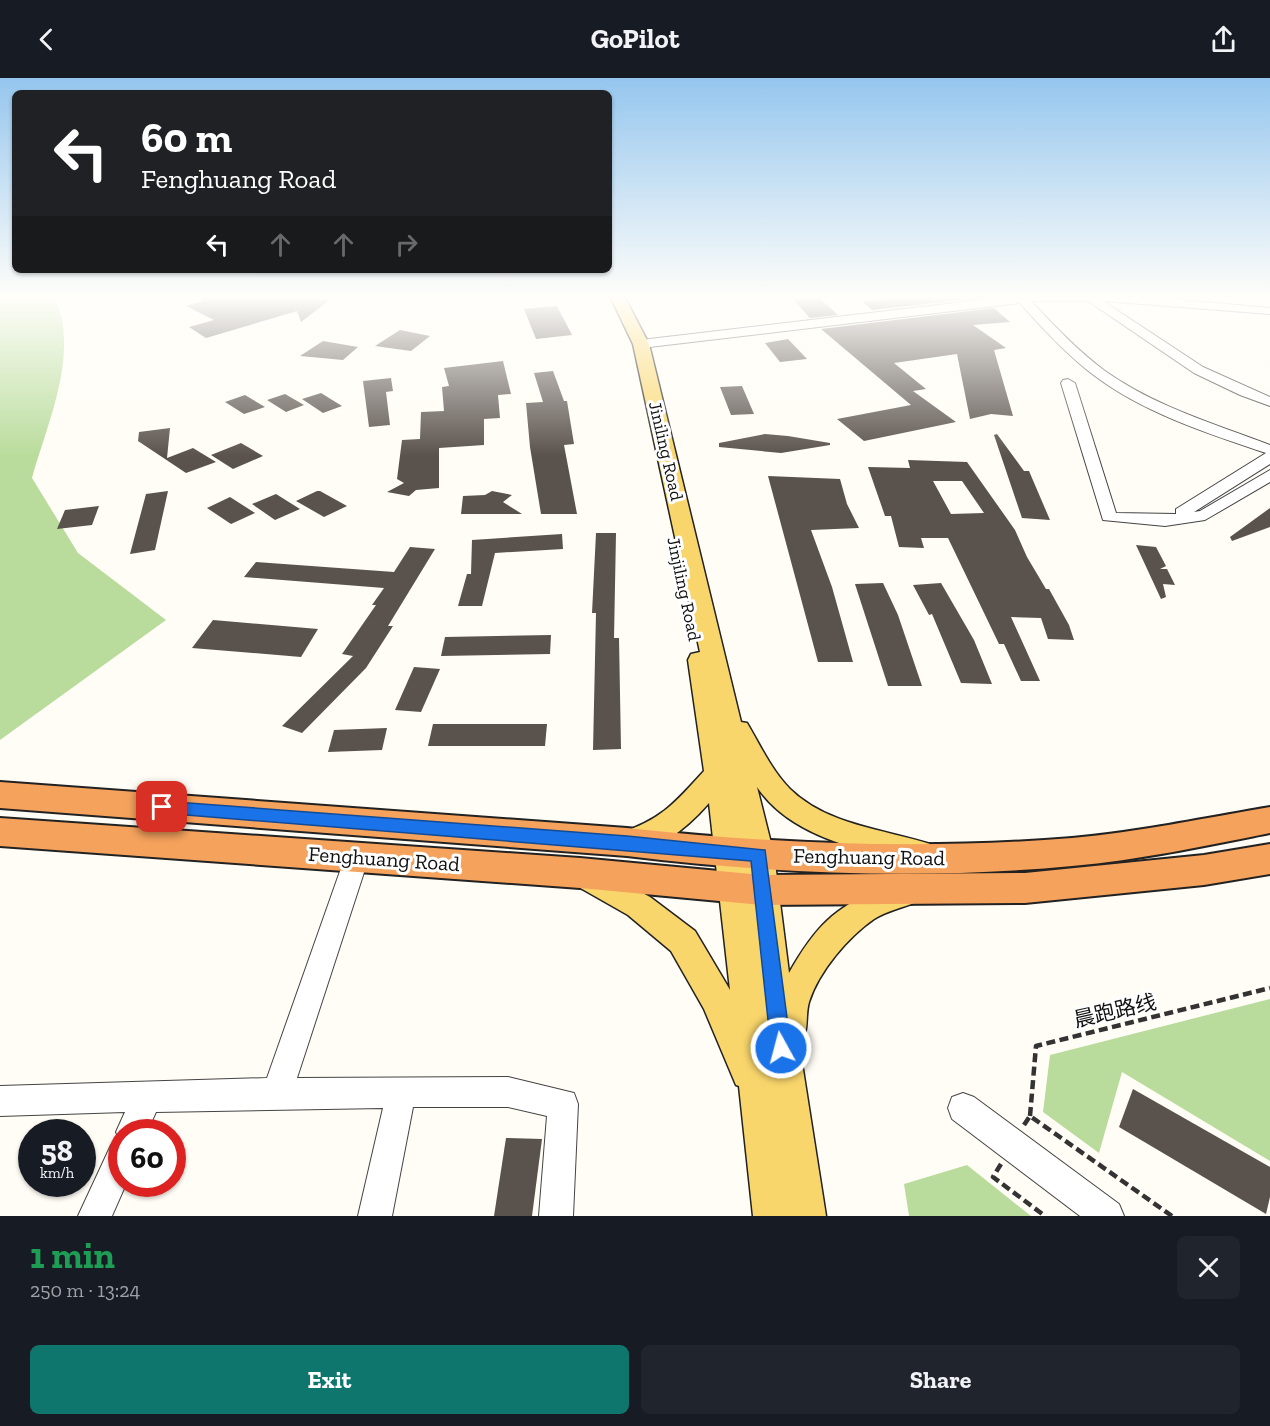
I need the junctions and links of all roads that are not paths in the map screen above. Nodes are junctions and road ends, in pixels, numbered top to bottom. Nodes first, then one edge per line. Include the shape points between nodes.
1 (631, 349) edge
2 (642, 349) edge
3 (1072, 349) edge
4 (1161, 349) edge
5 (1068, 383) dead end
6 (1270, 402) edge
7 (1270, 450) edge
8 (1270, 457) edge
9 (1270, 474) edge
10 (1182, 512) dead end
11 (728, 713) junction
12 (718, 774) junction
13 (0, 795) edge
14 (1270, 820) edge
15 (0, 832) edge
16 (627, 842) junction
17 (357, 857) junction
18 (935, 858) junction
19 (1270, 859) edge
20 (747, 872) junction
21 (580, 873) junction
22 (913, 890) junction
23 (401, 1092) junction
24 (277, 1093) junction
25 (773, 1093) junction
26 (147, 1097) junction
27 (0, 1101) edge
28 (963, 1108) dead end
29 (138, 1119) edge
30 (108, 1187) edge
31 (95, 1216) edge
32 (375, 1216) edge
33 (555, 1216) edge
34 (773, 1216) edge
35 (806, 1216) edge
36 (1107, 1216) edge

1 - 12 main road, Jinjiling Road via 703,672
2 - 11 main road, Jiniling Road
3 - 7 street via 1114,383 1178,415
4 - 6 street via 1207,377
5 - 9 street via 1108,517 1165,521 1205,515
8 - 10 street
11 - 18 main road via 780,797 843,831
11 - 20 main road, Jiniling Road
12 - 16 main road via 683,813 656,833
12 - 20 main road, Jinjiling Road
13 - 16 highway, Fenghuang Road
14 - 18 highway, Fenghuang Road via 1073,852
15 - 17 highway, Fenghuang Road
16 - 20 highway, Fenghuang Road
17 - 21 highway, Fenghuang Road
17 - 24 street
18 - 20 highway, Fenghuang Road
19 - 22 highway, Fenghuang Road via 1204,870 1025,888
20 - 21 highway, Fenghuang Road
20 - 22 highway, Fenghuang Road
20 - 25 main road
21 - 25 main road via 639,906 683,941
22 - 25 main road via 864,909 836,933 815,959 792,1001
23 - 24 street
23 - 32 street
23 - 33 street via 508,1092 563,1104
24 - 26 street
25 - 34 main road
25 - 35 main road
26 - 27 street
26 - 29 street
28 - 36 street
30 - 31 street

